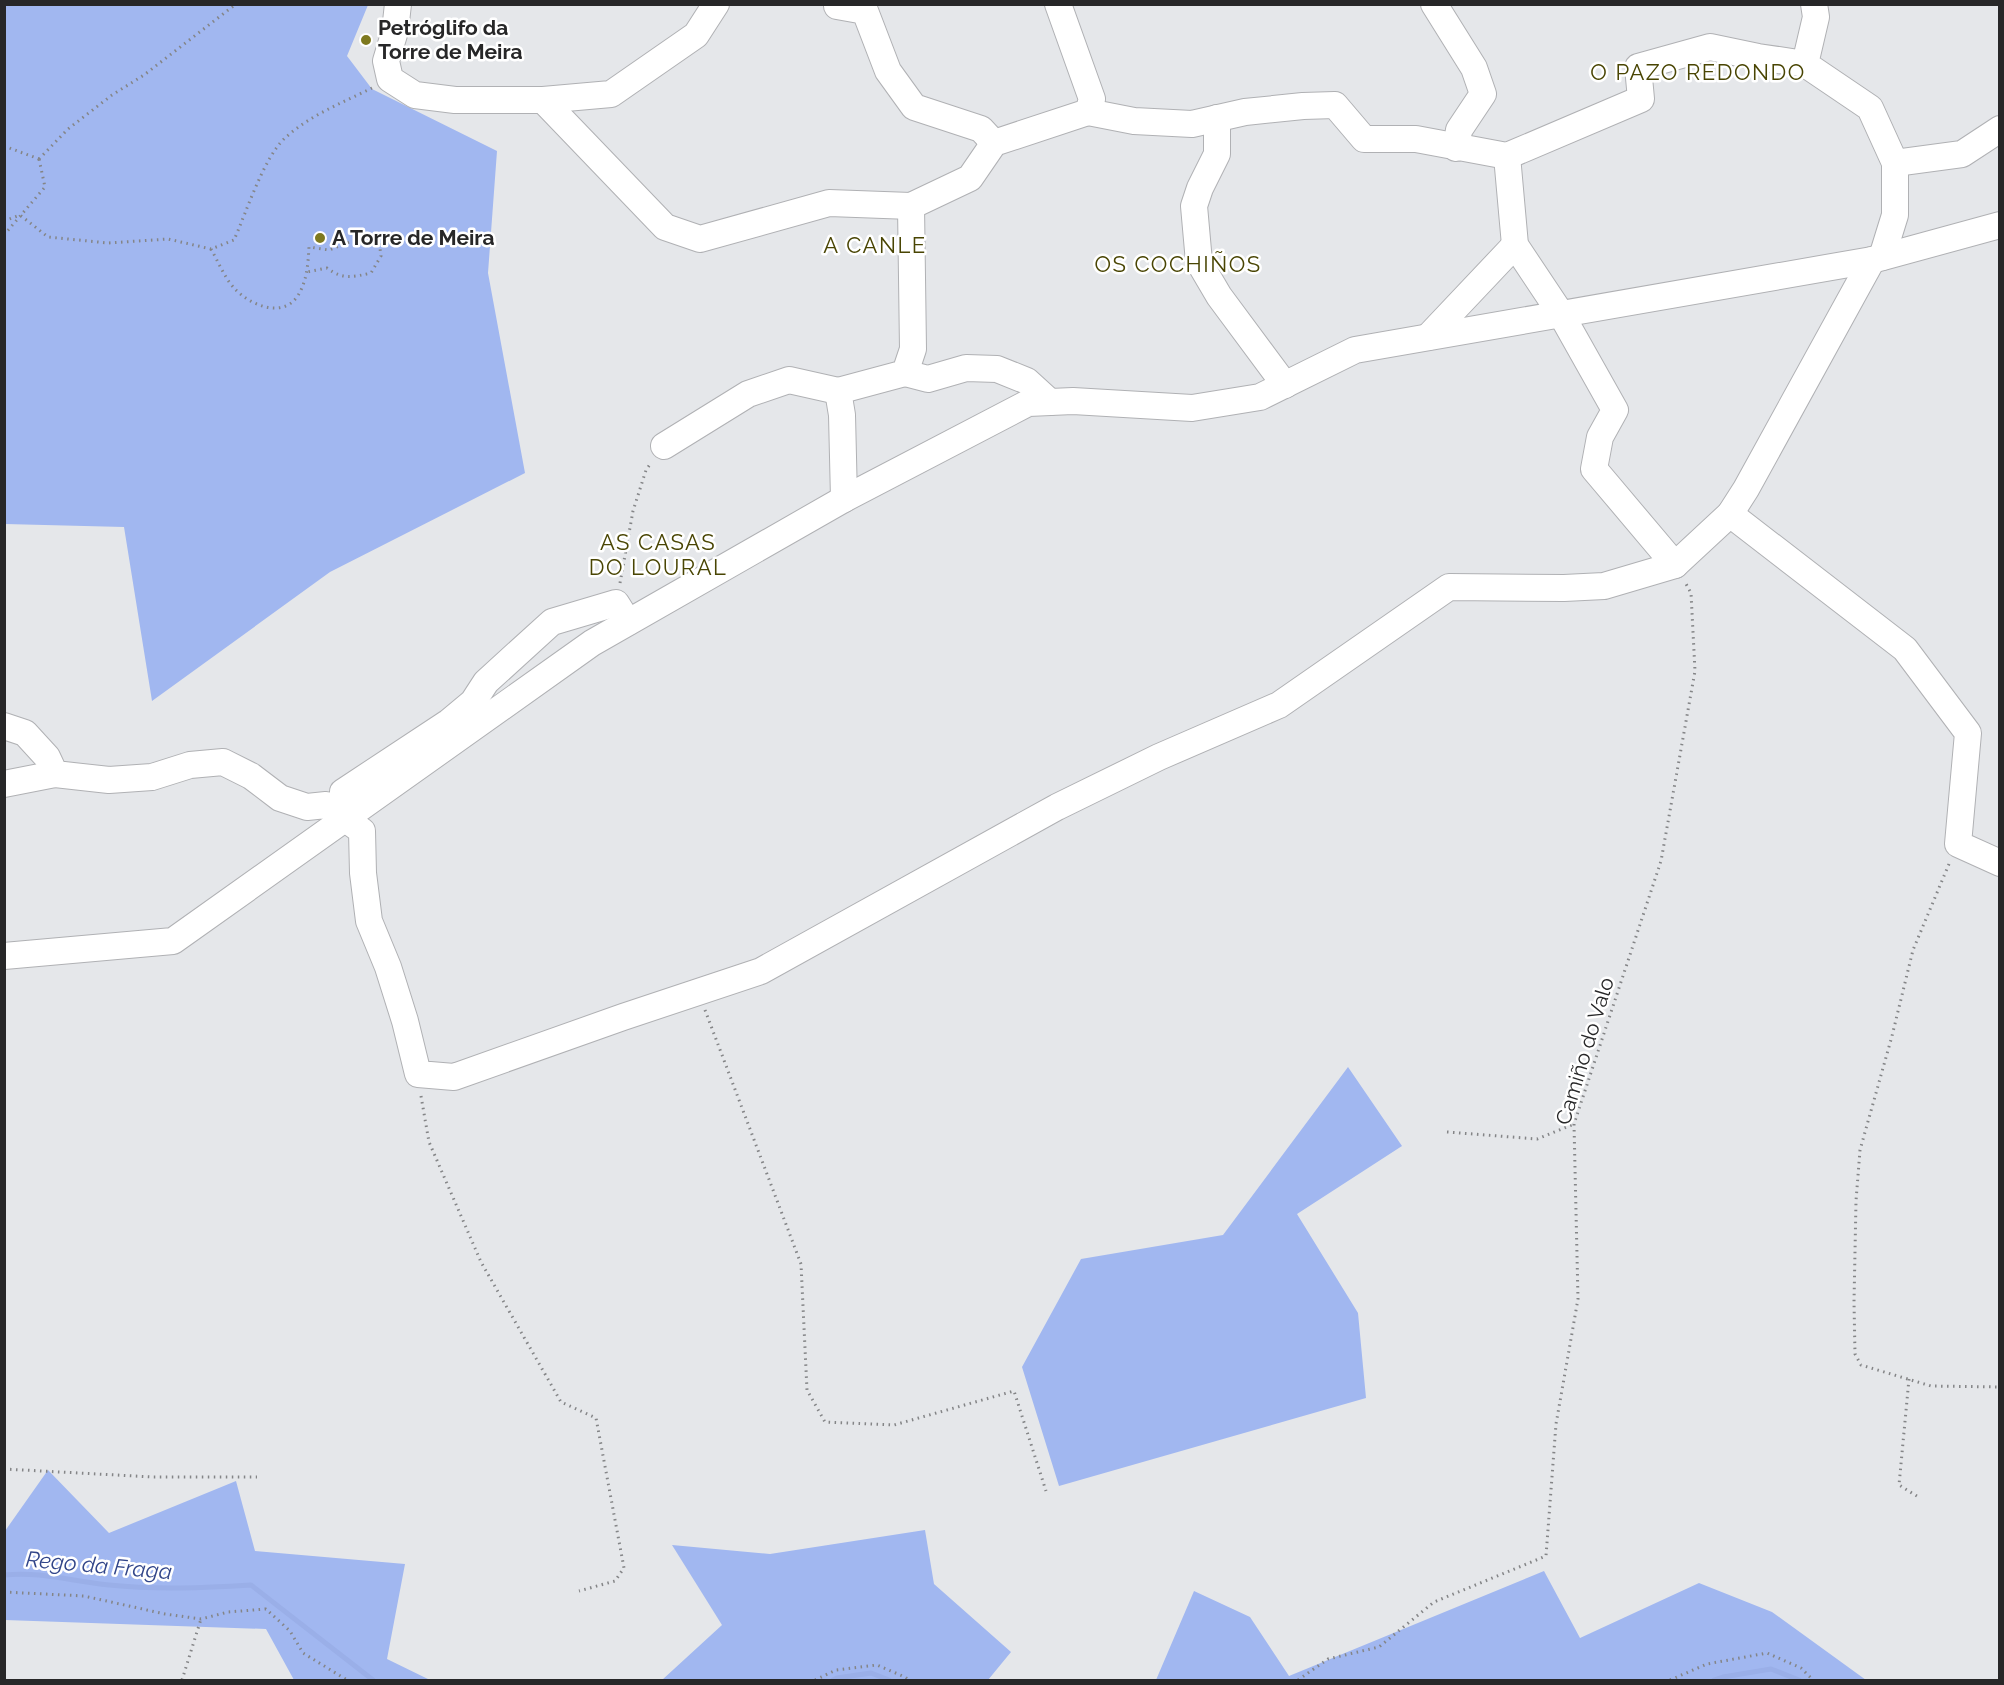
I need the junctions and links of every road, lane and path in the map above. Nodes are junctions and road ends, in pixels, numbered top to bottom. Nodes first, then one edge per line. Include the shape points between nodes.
1 (236, 4) edge
2 (398, 4) edge
3 (716, 4) edge
4 (1058, 4) edge
5 (1434, 4) edge
6 (1814, 4) edge
7 (837, 6) edge
8 (1805, 63) junction
9 (390, 79) junction
10 (543, 100) junction
11 (1088, 112) junction
12 (1217, 118) junction
13 (2000, 129) edge
14 (994, 143) junction
15 (4, 146) edge
16 (1456, 148) junction
17 (1507, 156) junction
18 (39, 159) junction
19 (1895, 163) junction
20 (911, 206) junction
21 (20, 215) junction
22 (4, 221) edge
23 (2000, 225) edge
24 (4, 235) edge
25 (1515, 245) junction
26 (211, 249) junction
27 (1877, 259) junction
28 (307, 272) junction
29 (1562, 314) junction
30 (1428, 337) junction
31 (905, 373) junction
32 (1286, 385) junction
33 (838, 391) junction
34 (1050, 402) junction
35 (664, 446) joint
36 (844, 499) junction
37 (1730, 513) junction
38 (1675, 565) junction
39 (622, 612) junction
40 (4, 726) edge
41 (55, 774) junction
42 (4, 784) edge
43 (345, 819) junction
44 (1958, 844) junction
45 (2000, 863) edge
46 (4, 956) edge
47 (698, 992) junction
48 (418, 1074) junction
49 (1574, 1124) junction
50 (1447, 1132) dead end
51 (1909, 1379) junction
52 (2000, 1387) edge
53 (4, 1469) edge
54 (257, 1478) dead end
55 (1046, 1491) dead end
56 (1920, 1498) dead end
57 (579, 1591) dead end
58 (4, 1593) edge
59 (201, 1619) junction
60 (182, 1680) edge
61 (347, 1680) edge
62 (815, 1680) edge
63 (909, 1680) edge
64 (1298, 1680) edge
65 (1670, 1680) edge
66 (1813, 1680) edge

1 - 18 path via 144,75 112,94 68,129
2 - 9 street via 386,61
3 - 10 street via 696,35 611,94
4 - 11 street via 1092,99
5 - 16 street via 1474,68 1483,94 1459,130
6 - 8 street via 1816,17
7 - 14 street via 865,11 888,71 914,107 981,129
8 - 17 street via 1710,47 1638,67 1641,99
8 - 19 street via 1870,108
9 - 10 street via 415,95 455,100
9 - 26 path via 317,114 284,139 264,168 234,240
10 - 20 street via 665,227 700,239 829,203
11 - 12 street via 1134,121 1192,124
11 - 14 street
12 - 16 street via 1335,105 1364,139 1416,139
12 - 32 street via 1217,154 1194,206 1199,262 1219,296
13 - 19 street via 1962,154
14 - 20 street via 970,178
15 - 18 path
16 - 17 street
17 - 25 street
18 - 21 path via 45,187
19 - 27 street via 1895,215
20 - 31 street via 913,348
21 - 22 path
21 - 24 path
21 - 26 path via 48,237 108,243 168,239
23 - 27 street
25 - 29 street
25 - 30 street
26 - 28 path via 234,289 254,304 284,306 296,298
27 - 29 street
27 - 37 street
28 - 28 path via 309,247 329,250 365,236 379,241 381,256 371,273 338,276 327,268
29 - 30 street
29 - 38 street via 1615,410 1600,437 1594,470
30 - 32 street via 1355,350
31 - 33 street
31 - 34 street via 928,379 966,368 997,369 1027,381
32 - 34 street via 1260,397 1192,408
33 - 35 street via 789,380 748,394
33 - 36 street via 843,415
34 - 36 street via 1028,403
35 - 39 path via 646,470 633,511
36 - 39 street
37 - 38 street
37 - 44 street via 1905,649 1968,733
38 - 47 street via 1604,586 1449,587 1279,705 1057,807 761,971
38 - 49 path, Camiño do Valo via 1691,592 1695,671 1663,850
39 - 43 street via 592,643
39 - 43 street via 552,622 449,722 343,792
40 - 41 street via 25,733 47,757
41 - 42 street
41 - 43 street via 109,780 152,777 190,765 223,762 251,776 280,798 307,807 326,805
43 - 46 street via 173,940
43 - 48 street via 362,831 369,921 388,966
44 - 45 street
44 - 51 path via 1913,950 1860,1149 1855,1354 1861,1365
47 - 48 street via 454,1077
47 - 55 path via 801,1264 807,1390 825,1422 894,1425 1014,1391
48 - 57 path via 429,1142 481,1262 561,1402 596,1418 624,1568 615,1581
49 - 50 path via 1537,1139
49 - 64 path, Camiño do Valo via 1578,1299 1556,1424 1546,1556 1434,1602 1379,1647 1328,1659
51 - 52 path via 1931,1386
51 - 56 path via 1899,1485
53 - 54 path
58 - 59 path via 84,1596
59 - 60 path
59 - 61 path via 266,1609 290,1631 303,1653
62 - 63 path via 836,1670 877,1665
65 - 66 path via 1707,1664 1767,1653 1801,1668

